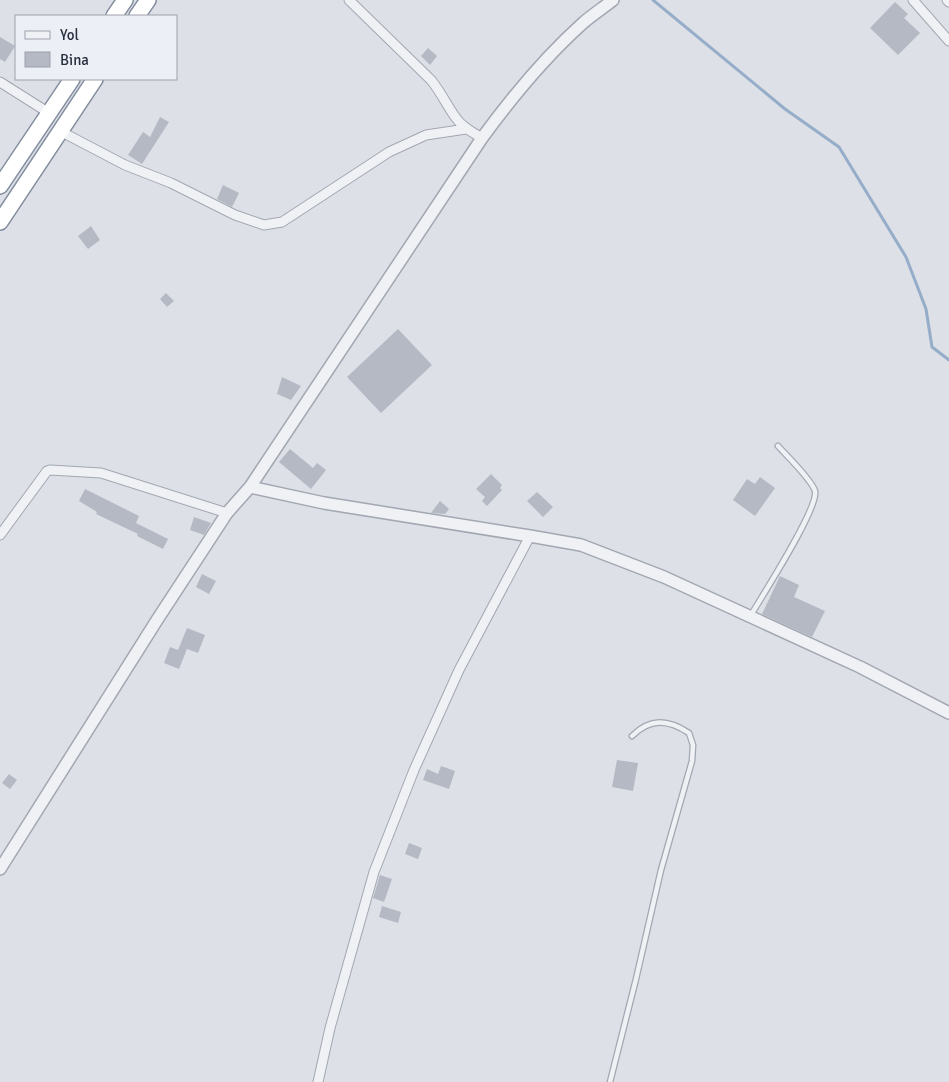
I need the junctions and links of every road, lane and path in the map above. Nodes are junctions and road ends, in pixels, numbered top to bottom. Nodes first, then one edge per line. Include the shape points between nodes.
1 (125, 0) edge
2 (148, 0) edge
3 (349, 0) edge
4 (613, 0) edge
5 (913, 0) edge
6 (115, 15) edge
7 (138, 15) edge
8 (949, 41) edge
9 (71, 80) edge
10 (94, 80) edge
11 (0, 82) edge
12 (49, 114) junction
13 (466, 129) junction
14 (60, 131) junction
15 (482, 138) junction
16 (6, 170) edge
17 (0, 186) edge
18 (0, 222) edge
19 (778, 446) dead end
20 (250, 486) junction
21 (227, 513) junction
22 (0, 535) edge
23 (530, 536) junction
24 (750, 617) junction
25 (949, 712) edge
26 (632, 736) dead end
27 (0, 869) edge
28 (318, 1082) edge
29 (610, 1082) edge

1 - 6 highway
2 - 7 highway
3 - 13 street via 432,80 456,119
4 - 15 street via 583,22 548,57
5 - 8 street
9 - 12 highway
10 - 14 highway
11 - 12 street
12 - 16 highway
13 - 14 street via 426,136 389,152 282,222 264,225 125,165
13 - 15 street
14 - 18 highway
15 - 20 street
16 - 17 highway
19 - 24 lane via 808,479 815,497 809,516
20 - 21 street
20 - 23 street via 324,504
21 - 22 street via 101,473 50,470
21 - 27 street
23 - 24 street via 581,545 664,577
23 - 28 street via 459,670 414,770 374,872
24 - 25 street
26 - 29 lane via 641,726 654,722 669,723 690,733 692,761 660,870

